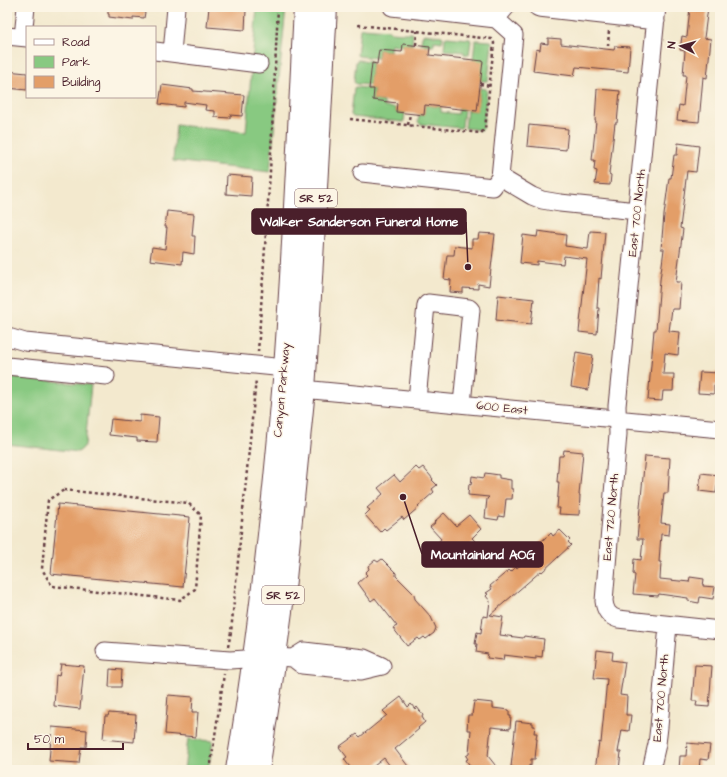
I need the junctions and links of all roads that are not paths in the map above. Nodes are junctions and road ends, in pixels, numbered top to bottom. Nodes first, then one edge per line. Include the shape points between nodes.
1 (26, 7) edge
2 (176, 7) edge
3 (305, 7) edge
4 (326, 7) edge
5 (392, 7) edge
6 (537, 7) edge
7 (501, 13) edge
8 (657, 14) edge
9 (19, 37) edge
10 (163, 52) edge
11 (259, 64) dead end
12 (362, 173) dead end
13 (500, 177) junction
14 (637, 211) junction
15 (7, 336) edge
16 (7, 366) edge
17 (106, 376) dead end
18 (291, 382) junction
19 (417, 400) junction
20 (462, 404) junction
21 (618, 419) junction
22 (720, 429) edge
23 (668, 625) junction
24 (720, 630) edge
25 (105, 651) dead end
26 (274, 658) junction
27 (237, 770) edge
28 (258, 770) edge
29 (651, 770) edge

1 - 9 street
2 - 10 street
3 - 18 highway, Canyon Parkway / SR 52 via 290,291
4 - 18 highway, Canyon Parkway / SR 52 via 311,283
5 - 7 street
6 - 8 street
7 - 13 street via 514,35
8 - 14 street, East 700 North
10 - 11 street
12 - 13 street via 493,187
13 - 14 street via 542,200
14 - 21 street, East 700 North via 617,406
15 - 18 street, 600 East via 25,342 257,366
16 - 17 street
18 - 19 street, 600 East
18 - 26 highway, Canyon Parkway / SR 52 via 268,543
19 - 20 street, 600 East
19 - 20 street via 428,303 471,310
20 - 21 street, 600 East
21 - 22 street, 600 East
21 - 23 street, East 720 North via 605,608 614,618
23 - 24 street
23 - 29 street, East 700 North via 659,727
25 - 26 street via 226,660
26 - 27 highway, Canyon Parkway / SR 52
26 - 28 highway, Canyon Parkway / SR 52

